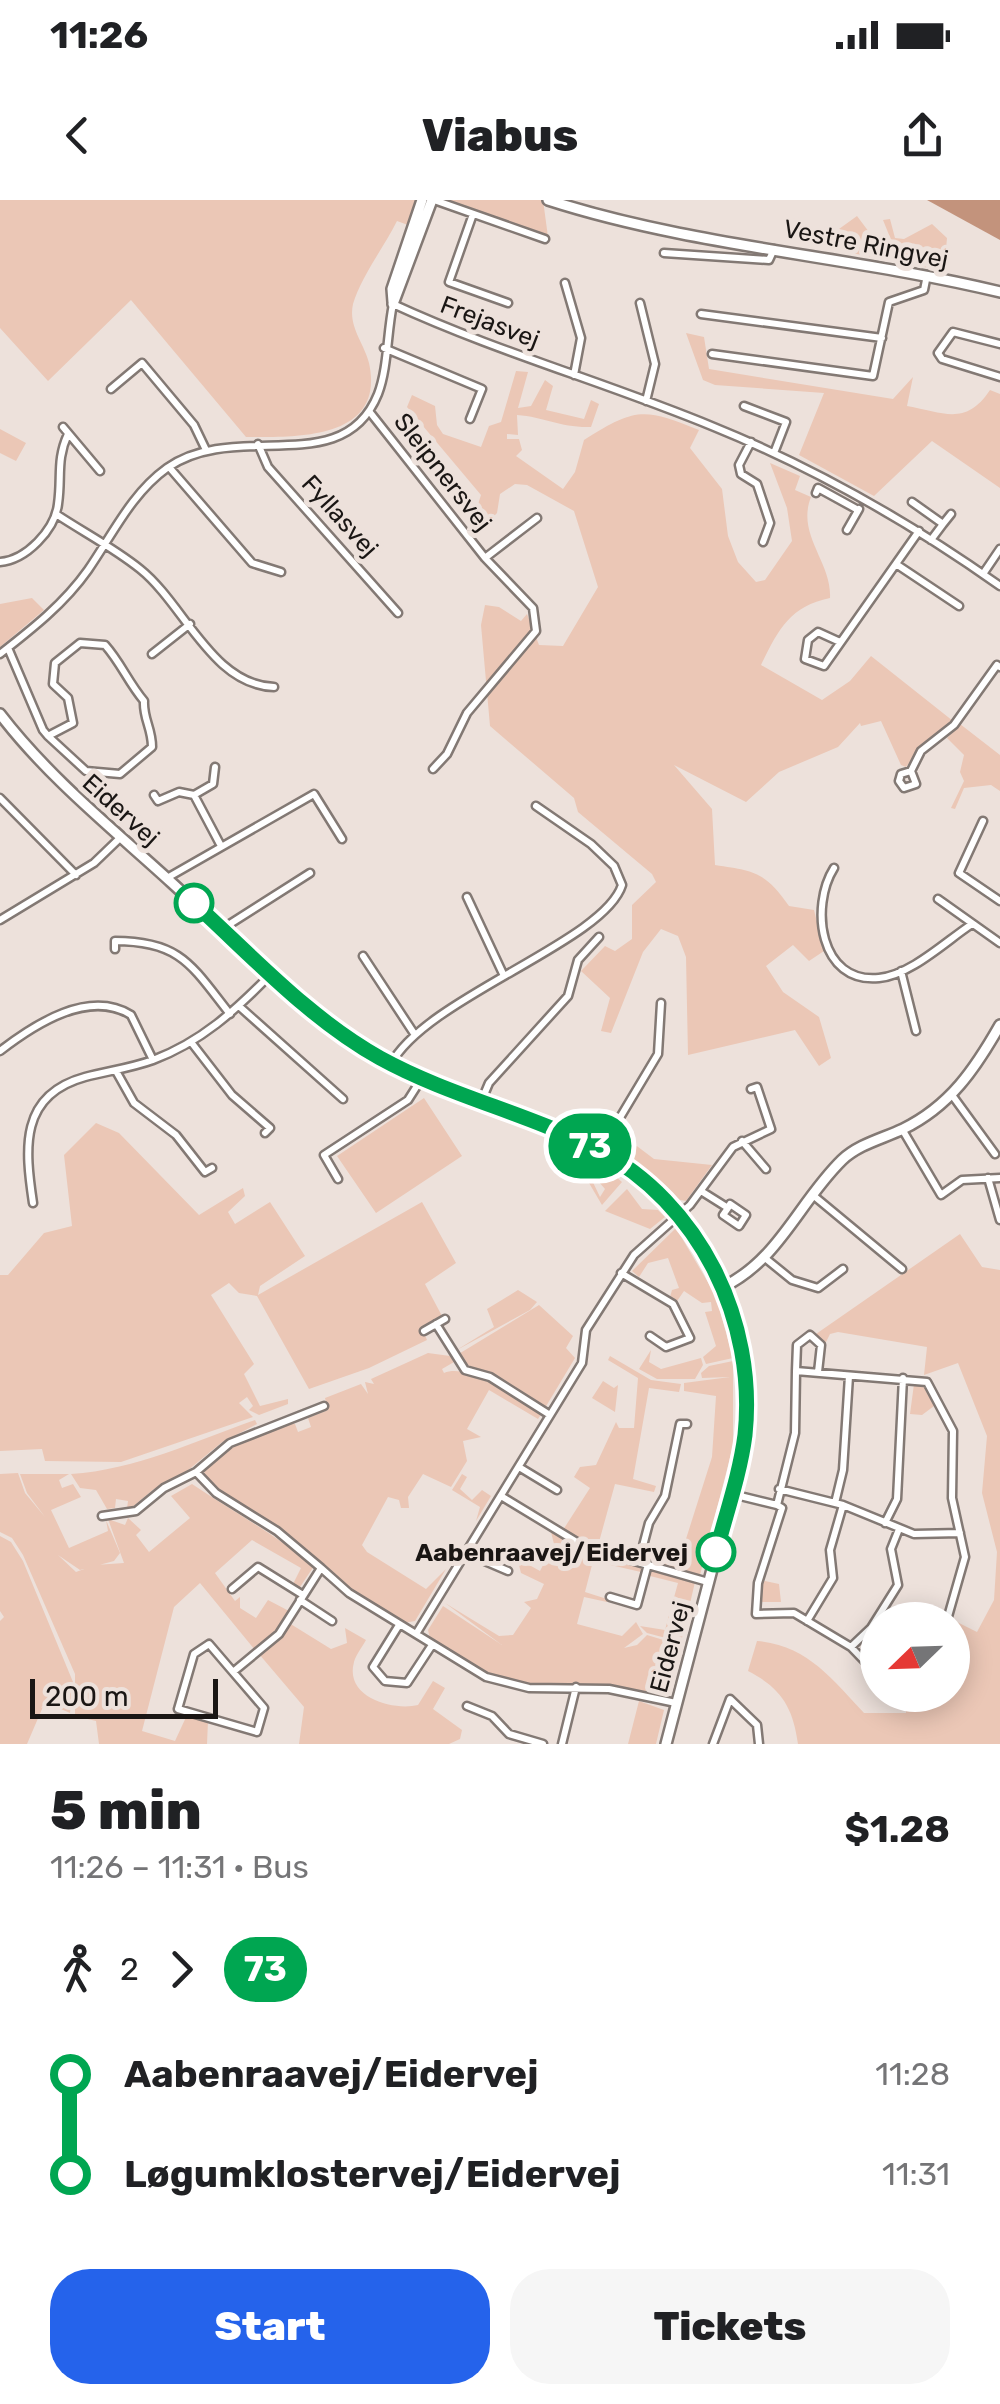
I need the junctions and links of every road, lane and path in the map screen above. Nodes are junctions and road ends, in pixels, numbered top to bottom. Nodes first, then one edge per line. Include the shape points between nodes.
1 (422, 200) edge
2 (434, 200) edge
3 (548, 200) edge
4 (473, 214) junction
5 (544, 239) dead end
6 (774, 248) junction
7 (664, 253) dead end
8 (927, 275) junction
9 (565, 282) dead end
10 (1000, 292) edge
11 (508, 303) dead end
12 (640, 303) dead end
13 (393, 304) junction
14 (702, 314) dead end
15 (882, 338) junction
16 (1000, 344) edge
17 (384, 348) junction
18 (712, 354) dead end
19 (574, 376) junction
20 (1000, 377) edge
21 (110, 389) dead end
22 (646, 401) junction
23 (744, 406) dead end
24 (369, 411) junction
25 (470, 419) dead end
26 (750, 442) junction
27 (258, 444) junction
28 (206, 450) junction
29 (774, 453) junction
30 (170, 466) junction
31 (100, 471) dead end
32 (816, 493) dead end
33 (864, 500) junction
34 (912, 502) dead end
35 (858, 510) junction
36 (56, 514) junction
37 (951, 514) dead end
38 (537, 518) dead end
39 (770, 523) junction
40 (942, 524) junction
41 (783, 528) dead end
42 (847, 530) dead end
43 (919, 531) junction
44 (932, 540) junction
45 (763, 542) dead end
46 (104, 545) junction
47 (1000, 549) edge
48 (485, 558) junction
49 (0, 562) edge
50 (896, 564) junction
51 (282, 572) dead end
52 (983, 574) junction
53 (1000, 586) edge
54 (958, 606) dead end
55 (398, 613) dead end
56 (190, 623) junction
57 (840, 642) junction
58 (8, 648) junction
59 (0, 654) edge
60 (152, 654) dead end
61 (1000, 668) edge
62 (274, 687) dead end
63 (0, 714) edge
64 (48, 736) junction
65 (215, 767) dead end
66 (433, 768) dead end
67 (911, 771) dead end
68 (154, 794) dead end
69 (194, 795) junction
70 (0, 798) edge
71 (536, 806) dead end
72 (983, 821) dead end
73 (121, 837) junction
74 (342, 839) dead end
75 (221, 846) junction
76 (834, 868) dead end
77 (310, 873) dead end
78 (76, 876) junction
79 (166, 878) junction
80 (466, 897) dead end
81 (938, 899) dead end
82 (1000, 902) edge
83 (0, 920) edge
84 (972, 924) junction
85 (222, 928) junction
86 (600, 938) dead end
87 (1000, 943) edge
88 (114, 949) dead end
89 (362, 956) dead end
90 (901, 971) junction
91 (272, 974) junction
92 (504, 976) junction
93 (661, 1003) dead end
94 (240, 1007) junction
95 (230, 1014) junction
96 (1000, 1025) edge
97 (916, 1031) dead end
98 (414, 1036) junction
99 (192, 1042) junction
100 (0, 1051) edge
101 (153, 1060) junction
102 (392, 1064) junction
103 (116, 1072) junction
104 (422, 1078) junction
105 (751, 1089) dead end
106 (952, 1095) junction
107 (343, 1099) dead end
108 (481, 1102) junction
109 (902, 1129) junction
110 (265, 1133) dead end
111 (742, 1140) junction
112 (600, 1151) junction
113 (996, 1154) dead end
114 (212, 1168) dead end
115 (766, 1169) dead end
116 (338, 1178) dead end
117 (988, 1178) junction
118 (1000, 1178) edge
119 (701, 1190) junction
120 (814, 1196) junction
121 (33, 1204) dead end
122 (728, 1208) dead end
123 (678, 1216) junction
124 (1000, 1220) edge
125 (765, 1258) junction
126 (843, 1269) dead end
127 (902, 1269) dead end
128 (621, 1273) junction
129 (723, 1287) junction
130 (444, 1319) dead end
131 (436, 1324) junction
132 (424, 1331) dead end
133 (650, 1336) dead end
134 (796, 1371) junction
135 (818, 1372) junction
136 (848, 1376) junction
137 (903, 1378) junction
138 (324, 1406) dead end
139 (303, 1414) junction
140 (550, 1415) junction
141 (687, 1424) dead end
142 (307, 1425) dead end
143 (519, 1466) junction
144 (196, 1472) junction
145 (780, 1489) junction
146 (558, 1490) dead end
147 (732, 1494) junction
148 (501, 1496) junction
149 (839, 1504) junction
150 (777, 1505) junction
151 (102, 1516) dead end
152 (886, 1523) junction
153 (898, 1529) junction
154 (960, 1533) junction
155 (466, 1552) junction
156 (644, 1563) junction
157 (321, 1568) junction
158 (508, 1571) dead end
159 (708, 1582) junction
160 (232, 1589) dead end
161 (301, 1597) junction
162 (610, 1597) dead end
163 (952, 1602) edge
164 (332, 1621) dead end
165 (808, 1621) junction
166 (399, 1625) junction
167 (416, 1634) junction
168 (432, 1644) junction
169 (851, 1647) junction
170 (860, 1656) edge
171 (233, 1672) junction
172 (576, 1687) junction
173 (676, 1703) junction
174 (467, 1706) dead end
175 (543, 1744) edge
176 (562, 1744) edge
177 (666, 1744) edge
178 (713, 1744) edge
179 (758, 1744) edge

1 - 13 street
2 - 4 street
2 - 13 street
3 - 6 street, Vestre Ringvej
4 - 5 street
4 - 11 street via 449,282
6 - 7 street via 769,260
6 - 8 street, Vestre Ringvej
8 - 10 street, Vestre Ringvej
8 - 15 street via 924,290 889,302
9 - 19 street, Frejasvej via 582,350
12 - 22 street via 655,364
13 - 17 street
13 - 19 street, Frejasvej
14 - 15 street
15 - 18 street via 873,376
16 - 20 street via 958,332 948,334 938,350 942,359
17 - 24 street via 382,382
17 - 25 street via 482,389
19 - 22 street, Frejasvej
21 - 28 street via 142,363 194,425
22 - 26 street, Frejasvej
23 - 29 street via 786,422
24 - 27 street via 327,442
24 - 48 street, Sleipnersvej
26 - 29 street, Frejasvej
26 - 39 street via 741,474 757,484
27 - 28 street
27 - 55 street, Fyllasvej via 268,466
28 - 30 street
29 - 33 street, Frejasvej
30 - 46 street via 133,500
30 - 51 street via 252,562
31 - 36 street via 65,430
32 - 35 street via 818,488
33 - 35 street
33 - 43 street, Frejasvej
34 - 40 street
35 - 42 street
36 - 46 street
36 - 49 street via 30,550
37 - 40 street
38 - 48 street, Sleipnersvej
39 - 41 street
39 - 45 street
40 - 44 street
43 - 44 street, Frejasvej
43 - 50 street
44 - 52 street, Frejasvej
46 - 56 street via 139,568
46 - 58 street via 66,597
47 - 52 street
48 - 66 street, Sleipnersvej via 534,608 536,631 467,713
50 - 54 street
50 - 57 street
52 - 53 street, Frejasvej
56 - 60 street
56 - 62 street via 226,668
57 - 57 street via 818,632 808,640 804,659 824,666
58 - 59 street
58 - 64 street
61 - 67 street
63 - 73 street, Eidervej via 42,764
64 - 64 street via 73,722 74,714 53,684 55,663 80,643 106,645 144,701 152,747 120,774 86,771
65 - 69 street via 213,784
68 - 69 street via 158,801 178,792
69 - 75 street
70 - 78 street
71 - 92 street via 591,844 614,866 622,885 587,923
72 - 82 street via 960,873
73 - 78 street
73 - 79 street, Eidervej
74 - 75 street via 314,794
75 - 79 street
76 - 90 street via 819,911 830,952 864,978
77 - 85 street
78 - 83 street
79 - 85 street, Eidervej
80 - 92 street
81 - 84 street
84 - 87 street
84 - 90 street
85 - 91 street, Eidervej
86 - 108 street via 578,960 568,996 489,1084
88 - 95 street via 115,941 144,941 176,952
89 - 98 street
90 - 97 street
91 - 94 street
91 - 102 street, Eidervej via 326,1022
92 - 98 street
93 - 112 street via 658,1054
94 - 95 street
94 - 107 street
95 - 99 street
96 - 106 street
98 - 102 street
99 - 101 street
99 - 110 street via 232,1095 270,1128
100 - 101 street via 76,1008 100,1002 130,1014
101 - 103 street
102 - 104 street, Eidervej
103 - 114 street via 134,1104 176,1135 205,1172
103 - 121 street via 65,1084 39,1107 26,1142
104 - 108 street, Eidervej
104 - 116 street via 408,1100 324,1156
105 - 111 street via 757,1087 771,1129
106 - 109 street
106 - 113 street
108 - 112 street, Eidervej
109 - 117 street via 942,1195 962,1180
109 - 120 street via 855,1150
111 - 115 street
111 - 119 street
112 - 123 street, Eidervej
117 - 118 street
117 - 124 street
119 - 122 street
119 - 123 street
120 - 125 street
120 - 127 street
123 - 128 street
123 - 129 street, Eidervej
125 - 126 street via 792,1280 818,1288
125 - 129 street
128 - 133 street via 673,1304 690,1338 666,1346
128 - 140 street via 586,1330 582,1362
129 - 147 street, Eidervej via 738,1328 746,1388 745,1435
130 - 131 street
131 - 132 street
131 - 140 street via 465,1370 490,1377
134 - 135 street
134 - 135 street via 797,1344 810,1335 821,1344
134 - 145 street via 794,1433
135 - 136 street
136 - 137 street
136 - 149 street
137 - 152 street via 897,1499
137 - 154 street via 927,1382 953,1431 952,1498
138 - 139 street
139 - 142 street
139 - 144 street via 230,1442
140 - 143 street
141 - 156 street via 680,1424
143 - 146 street
143 - 148 street
144 - 151 street via 136,1511
144 - 157 street
145 - 149 street
145 - 150 street
147 - 150 street
147 - 159 street, Eidervej
148 - 155 street
148 - 156 street via 585,1547
149 - 152 street
149 - 165 street via 830,1550 833,1578
150 - 165 street via 782,1508 758,1583 756,1614 794,1613
152 - 153 street
153 - 154 street
153 - 169 street via 890,1549 898,1585
154 - 163 street via 965,1558
155 - 158 street
155 - 167 street
156 - 159 street
156 - 162 street via 637,1605
157 - 161 street
157 - 166 street
159 - 173 street, Eidervej
160 - 161 street via 258,1567
161 - 164 street
161 - 171 street via 278,1634
165 - 169 street
166 - 167 street
166 - 168 street via 373,1667 385,1680 408,1682
167 - 168 street
168 - 172 street via 507,1684
169 - 170 street
171 - 171 street via 264,1708 258,1732 178,1709 194,1654 209,1644
172 - 173 street
172 - 176 street
173 - 177 street, Eidervej
174 - 175 street via 492,1716 509,1734
178 - 179 street via 730,1699 757,1725

